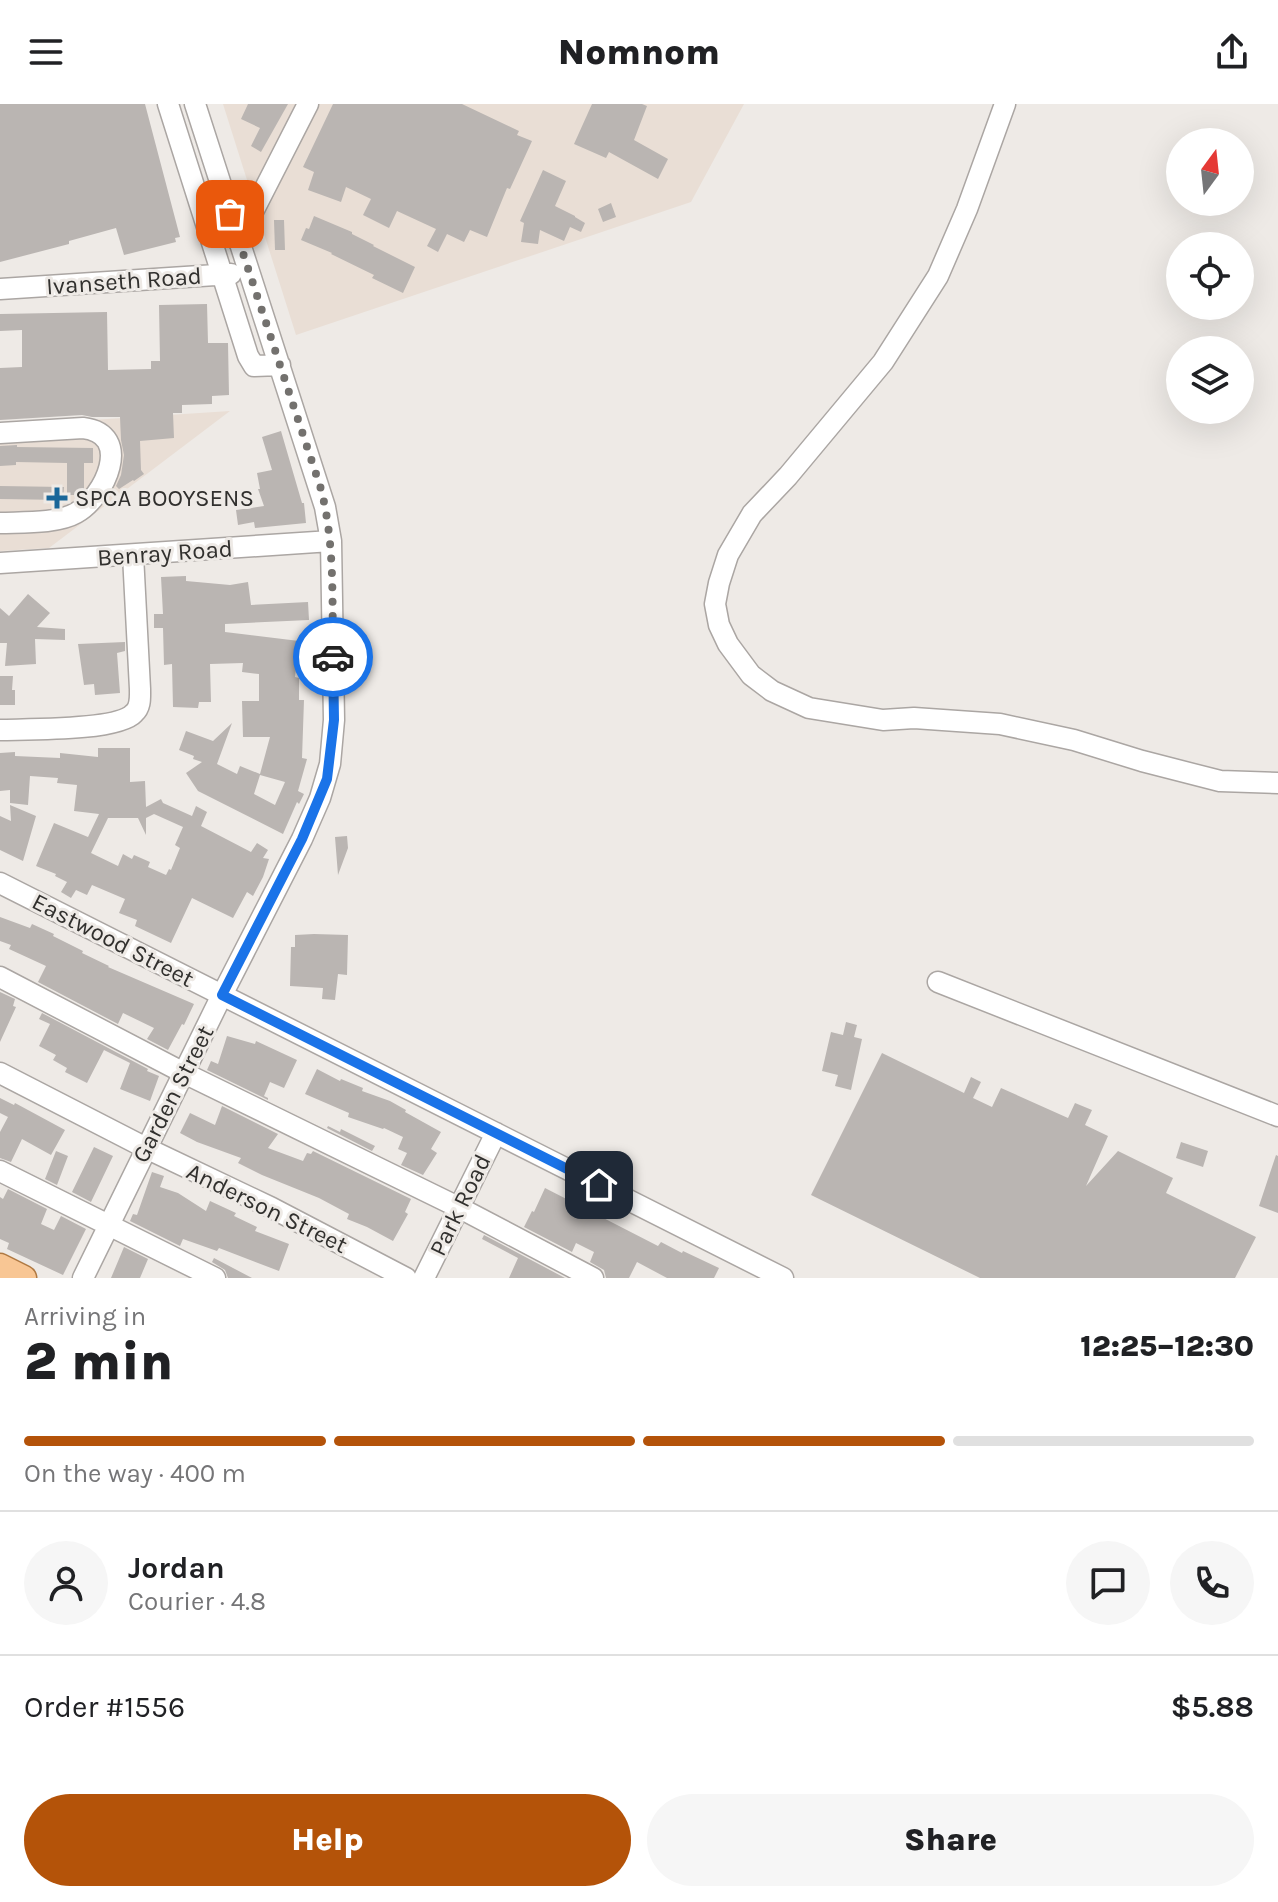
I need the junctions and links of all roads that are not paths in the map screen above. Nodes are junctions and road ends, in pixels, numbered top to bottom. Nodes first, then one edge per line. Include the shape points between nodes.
1 (168, 104) edge
2 (195, 104) edge
3 (308, 104) edge
4 (1005, 104) edge
5 (238, 241) junction
6 (248, 273) junction
7 (221, 274) junction
8 (0, 289) edge
9 (280, 365) junction
10 (0, 433) edge
11 (0, 523) edge
12 (331, 541) junction
13 (133, 555) junction
14 (0, 563) edge
15 (0, 730) edge
16 (1278, 783) edge
17 (0, 883) edge
18 (0, 977) edge
19 (938, 982) dead end
20 (222, 995) junction
21 (0, 1073) edge
22 (184, 1073) junction
23 (1278, 1116) edge
24 (496, 1133) junction
25 (146, 1148) junction
26 (0, 1171) edge
27 (458, 1207) junction
28 (107, 1226) junction
29 (0, 1266) edge
30 (769, 1275) edge
31 (24, 1278) edge
32 (83, 1278) edge
33 (215, 1278) edge
34 (406, 1278) edge
35 (424, 1278) edge
36 (593, 1278) edge

1 - 7 street
2 - 5 street, Garden Street
3 - 5 street
4 - 16 street via 938,276 883,362 752,514 728,555 715,604 719,625 751,675 809,708 883,720 1000,724 1220,781
5 - 6 street, Garden Street
6 - 7 street, Ivanseth Road
6 - 9 street, Garden Street
7 - 8 street, Ivanseth Road
7 - 9 street via 254,366
9 - 12 street, Garden Street via 321,489
10 - 11 street via 93,429 106,439 112,458 99,490 75,514
12 - 13 street, Benray Road
12 - 20 street, Garden Street via 334,720 327,779
13 - 14 street, Benray Road
13 - 15 street via 140,689 134,713 103,725
17 - 20 street, Eastwood Street
18 - 22 street
19 - 23 street
20 - 22 street, Garden Street
20 - 24 street, Eastwood Street
21 - 25 street, Anderson Street
22 - 25 street, Garden Street
22 - 27 street
24 - 27 street, Park Road
24 - 30 street, Eastwood Street
25 - 28 street, Garden Street
25 - 34 street, Anderson Street
26 - 28 street
27 - 35 street, Park Road
27 - 36 street
28 - 32 street, Garden Street
28 - 33 street
29 - 31 main road

